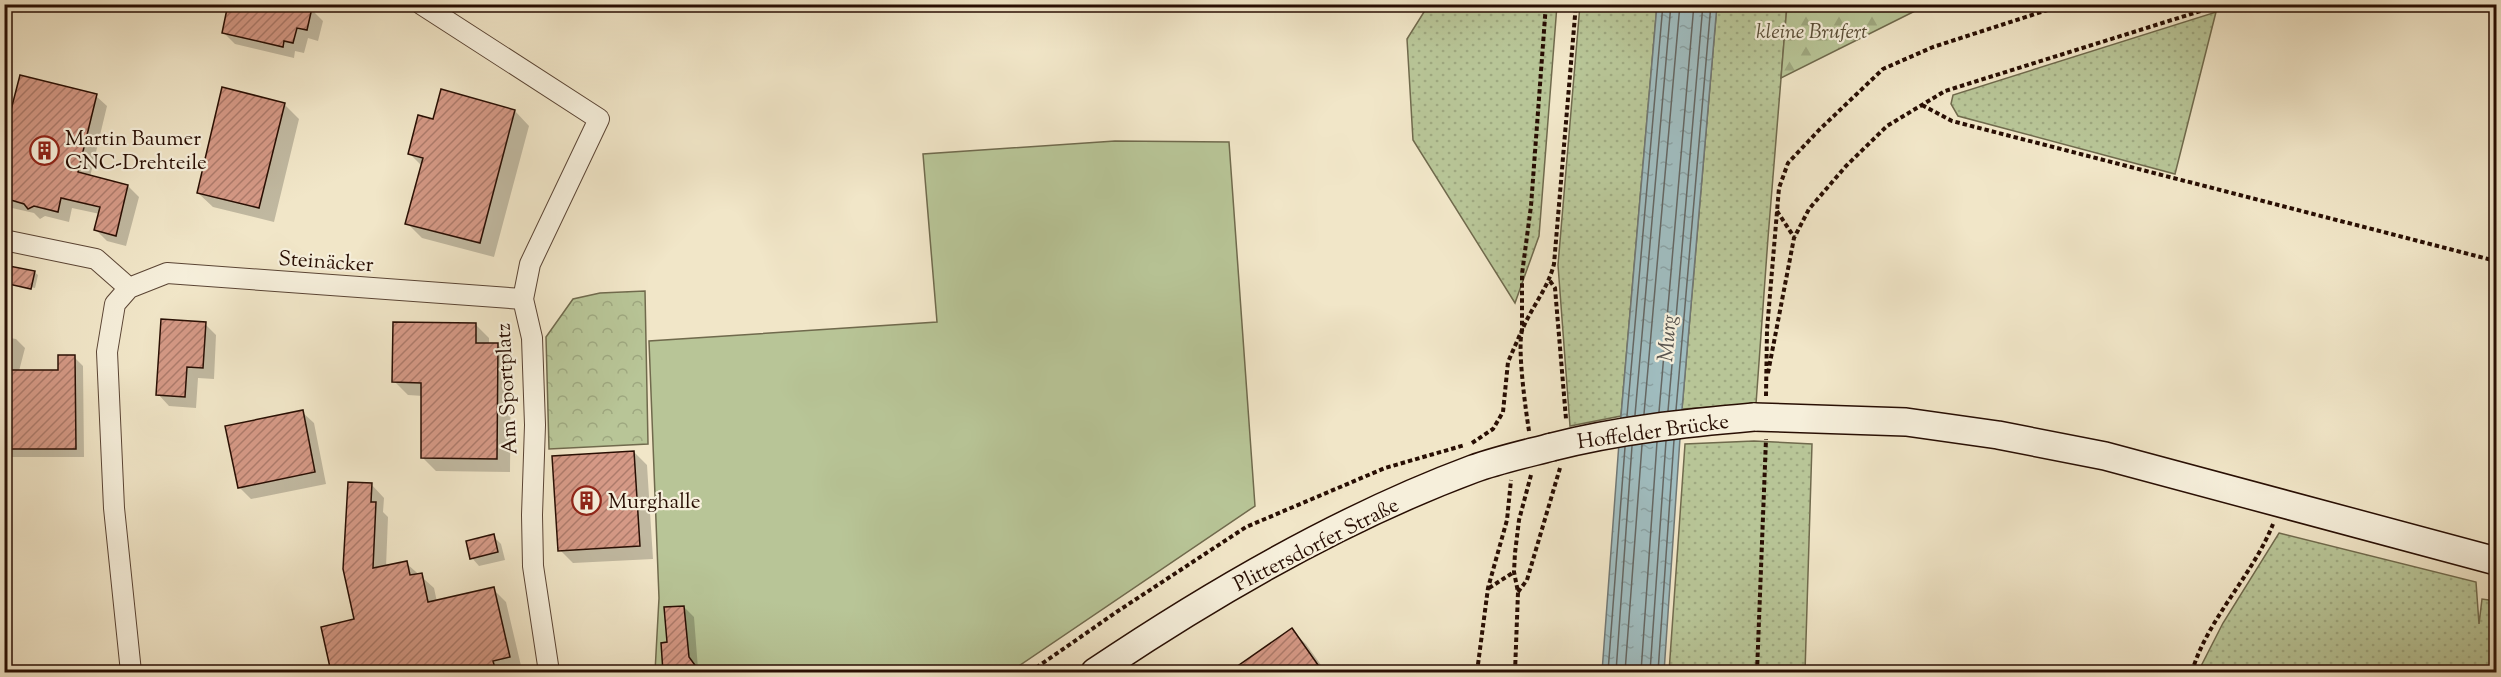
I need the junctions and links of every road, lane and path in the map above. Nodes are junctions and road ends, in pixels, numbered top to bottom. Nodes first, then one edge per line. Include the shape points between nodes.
1 (421, 4) edge
2 (1546, 4) edge
3 (1576, 4) edge
4 (2066, 4) edge
5 (2223, 4) edge
6 (1922, 105) junction
7 (1777, 211) junction
8 (1794, 238) junction
9 (4, 240) edge
10 (2496, 261) edge
11 (129, 288) junction
12 (523, 298) junction
13 (1521, 330) junction
14 (1760, 425) junction
15 (1529, 433) dead end
16 (1531, 457) junction
17 (2264, 519) dead end
18 (2496, 561) edge
19 (1514, 572) junction
20 (1488, 588) junction
21 (131, 672) edge
22 (549, 672) edge
23 (1030, 672) edge
24 (1095, 672) edge
25 (1478, 672) edge
26 (1515, 672) edge
27 (1758, 672) edge
28 (2192, 672) edge

1 - 12 street, Am Sportplatz via 599,119 530,264
2 - 13 path via 1522,274
3 - 13 path via 1554,264 1550,281
4 - 7 path via 1933,47 1883,69 1788,163 1779,188
5 - 6 path via 1945,91
6 - 8 path via 1887,126 1845,166 1809,209
6 - 10 path via 1952,121
7 - 8 path
7 - 8 path via 1767,330 1767,382
9 - 11 street via 96,259
11 - 12 street, Steinäcker via 167,273
11 - 21 street via 115,304 107,352 114,508
12 - 22 street, Am Sportplatz via 532,338 533,566
13 - 15 path via 1523,395
13 - 23 path via 1508,362 1503,412 1492,429 1472,442 1385,468 1246,527
14 - 16 main road, Hoffelder Brücke, bridge via 1693,422 1596,436
14 - 18 main road, Hoffelder Brücke via 1906,422 1998,435 2105,456
14 - 27 path
16 - 19 path
16 - 20 path via 1511,476 1507,520
16 - 24 main road, Plittersdorfer Straße via 1473,469 1349,524 1234,586
17 - 28 path via 2274,522 2265,544 2213,628
19 - 20 path
19 - 26 path via 1518,592
20 - 25 path

